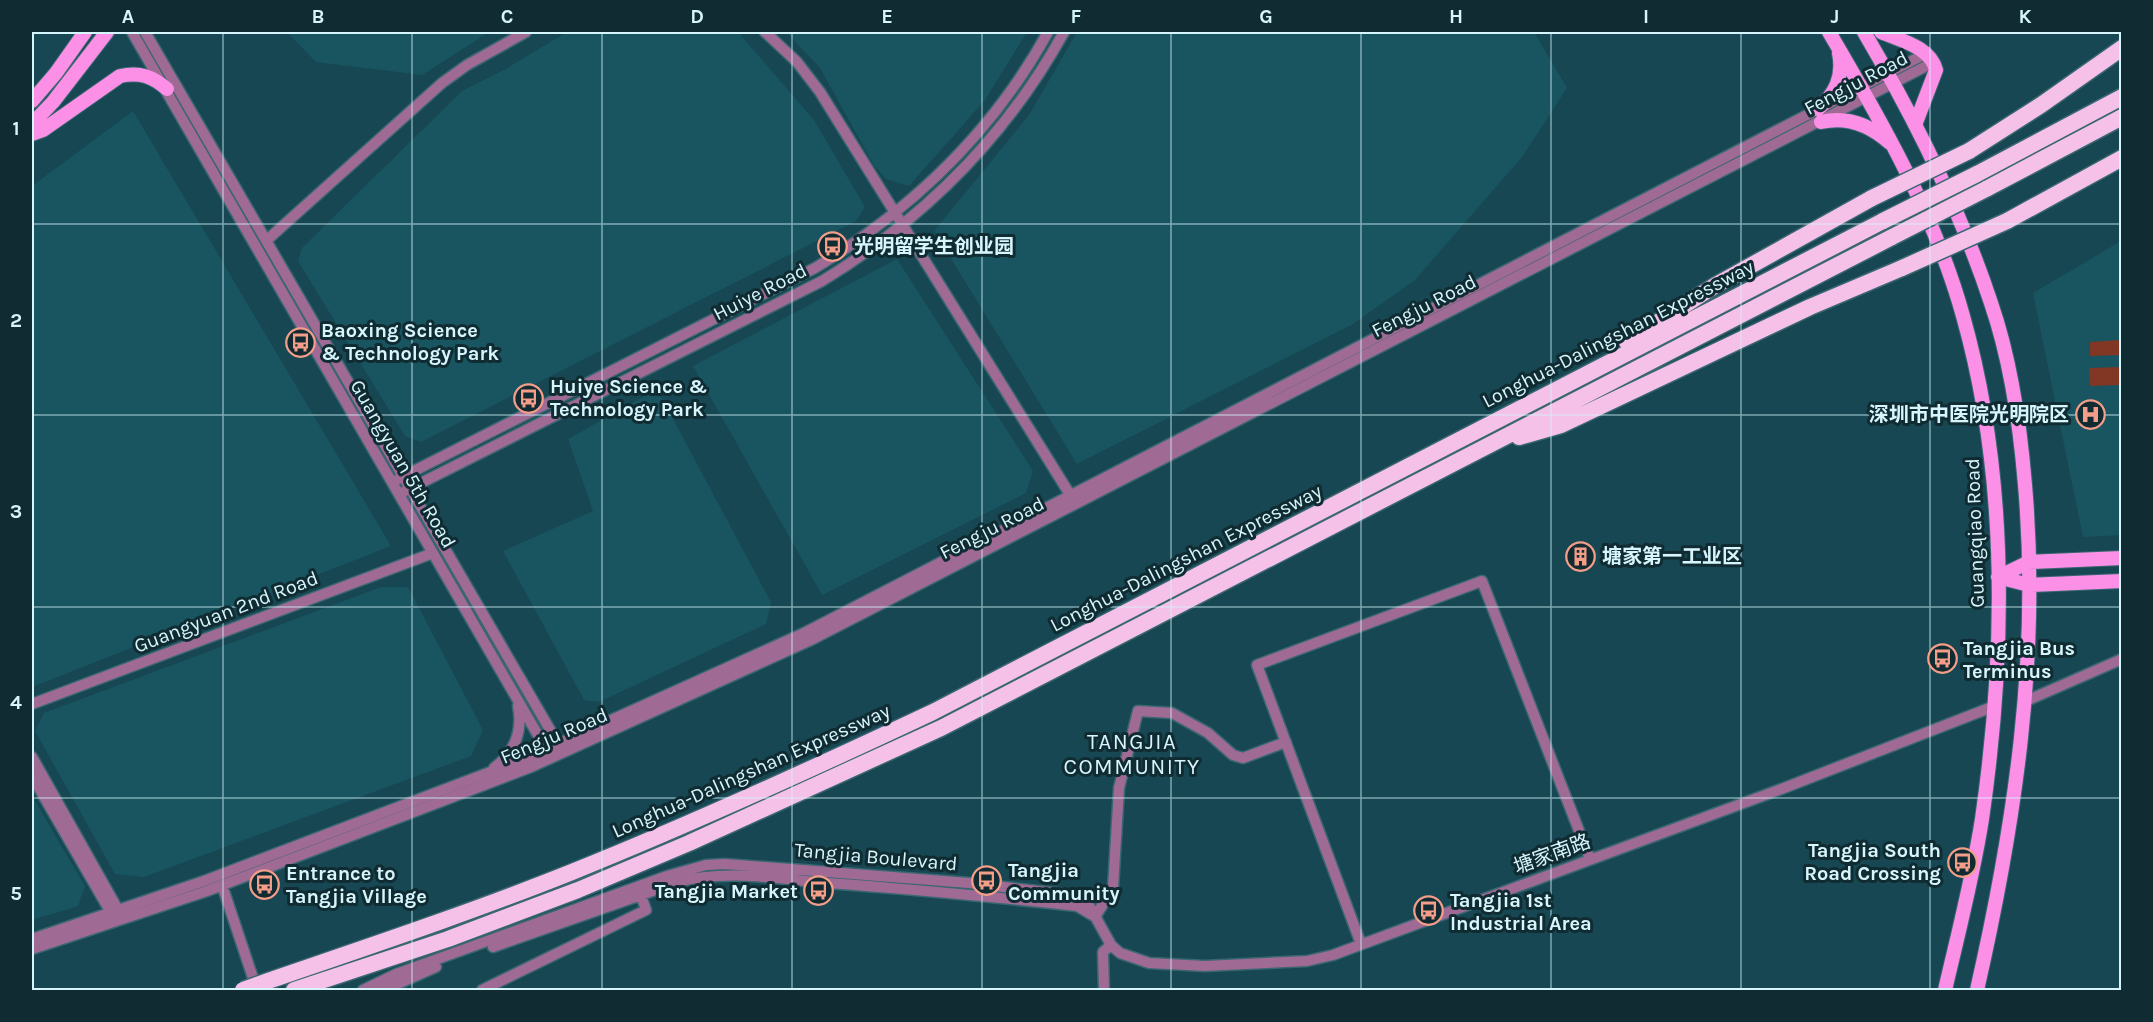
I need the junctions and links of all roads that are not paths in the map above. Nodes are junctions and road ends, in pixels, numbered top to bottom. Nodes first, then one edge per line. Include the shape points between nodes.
1 (85, 32) edge
2 (107, 32) edge
3 (132, 32) edge
4 (145, 32) edge
5 (526, 32) edge
6 (765, 32) edge
7 (1048, 32) edge
8 (1064, 32) edge
9 (1829, 32) edge
10 (1864, 32) edge
11 (1881, 32) edge
12 (1837, 45) junction
13 (2121, 48) edge
14 (1931, 57) junction
15 (1891, 78) junction
16 (167, 89) junction
17 (1865, 92) junction
18 (2121, 97) edge
19 (32, 101) edge
20 (1819, 116) junction
21 (2121, 117) edge
22 (32, 124) edge
23 (1915, 125) junction
24 (32, 134) edge
25 (1899, 153) junction
26 (2121, 158) edge
27 (896, 214) junction
28 (903, 226) junction
29 (267, 240) junction
30 (1513, 412) junction
31 (1480, 448) junction
32 (403, 476) junction
33 (393, 483) junction
34 (411, 488) junction
35 (399, 493) junction
36 (1074, 500) junction
37 (433, 553) junction
38 (2121, 558) edge
39 (2029, 562) junction
40 (1998, 577) junction
41 (2121, 581) edge
42 (2029, 585) junction
43 (2121, 659) edge
44 (514, 695) junction
45 (2026, 701) junction
46 (32, 704) edge
47 (1992, 707) junction
48 (1286, 742) junction
49 (554, 752) junction
50 (32, 757) edge
51 (32, 776) edge
52 (481, 776) junction
53 (1590, 859) junction
54 (222, 885) junction
55 (640, 895) junction
56 (116, 917) junction
57 (1095, 917) junction
58 (32, 939) edge
59 (1361, 944) junction
60 (1111, 945) junction
61 (32, 949) edge
62 (252, 988) edge
63 (294, 990) edge
64 (363, 990) edge
65 (384, 990) edge
66 (482, 990) edge
67 (1104, 990) edge
68 (1945, 990) edge
69 (1977, 990) edge

1 - 19 main road
2 - 22 main road
3 - 16 street, Guangyuan 5th Road
4 - 29 street, Guangyuan 5th Road
5 - 29 street via 442,83
6 - 27 street via 797,62 820,92
7 - 27 street, Huiye Road via 995,113 951,163
8 - 28 street, Huiye Road via 1006,122 954,180
9 - 12 main road, Guangqiao Road
10 - 15 main road
11 - 14 main road
12 - 17 main road, Guangqiao Road
12 - 20 main road via 1840,80
13 - 30 highway, bridge via 2042,105 1968,151 1872,198 1716,285
14 - 15 street, Fengju Road
14 - 23 main road via 1936,70
15 - 17 street, Fengju Road
15 - 23 main road
16 - 24 main road via 147,76 120,76
16 - 33 street, Guangyuan 5th Road
17 - 20 street, Fengju Road
17 - 25 main road, Guangqiao Road
18 - 30 highway, Longhua-Dalingshan Expressway, bridge
20 - 25 main road via 1861,124 1887,140
20 - 36 street, Fengju Road
21 - 31 highway, Longhua-Dalingshan Expressway, bridge
23 - 39 main road via 1966,235 2010,372 2022,446
25 - 40 main road, Guangqiao Road via 1963,314 1980,379 1999,537
26 - 31 highway, bridge via 2007,221 1810,307 1561,425
27 - 28 street
27 - 32 street, Huiye Road via 815,268
28 - 34 street, Huiye Road via 822,281
28 - 36 street
29 - 32 street, Guangyuan 5th Road
30 - 62 highway, Longhua-Dalingshan Expressway via 933,712 690,823 441,922
31 - 63 highway, Longhua-Dalingshan Expressway via 941,728 695,841 448,939
32 - 33 street, Huiye Road
32 - 34 street, Guangyuan 5th Road
33 - 35 street, Guangyuan 5th Road
34 - 35 street, Huiye Road
34 - 49 street, Guangyuan 5th Road
35 - 37 street, Guangyuan 5th Road
36 - 49 street, Fengju Road via 811,640
37 - 44 street, Guangyuan 5th Road
37 - 46 street, Guangyuan 2nd Road
38 - 39 main road
39 - 40 main road
39 - 42 main road
40 - 42 main road
40 - 47 main road, Guangqiao Road
41 - 42 main road
42 - 45 main road
43 - 45 street
44 - 49 street, Guangyuan 5th Road
44 - 52 street via 520,724 517,741 508,757
45 - 69 main road via 2010,828
47 - 53 street, 塘家南路
47 - 68 main road, Guangqiao Road via 1980,831
48 - 53 street via 1257,665 1482,580
48 - 57 street via 1242,758 1172,713 1138,711 1119,788 1113,888
48 - 59 street
49 - 52 street, Fengju Road
49 - 54 street, Fengju Road
50 - 56 street
51 - 56 street
52 - 56 street, Fengju Road
53 - 59 street, 塘家南路
54 - 56 street, Fengju Road
54 - 62 street
55 - 57 street, Tangjia Boulevard via 692,878 725,876 1077,906
55 - 65 street, Tangjia Boulevard via 429,970
55 - 66 street via 646,910
56 - 58 street, Fengju Road
56 - 61 street, Fengju Road
57 - 60 street
57 - 64 street, Tangjia Boulevard via 1086,902 1073,895 957,882 706,865 431,962
59 - 60 street, 塘家南路 via 1307,961 1205,966 1149,963 1120,953
60 - 67 street via 1103,952

